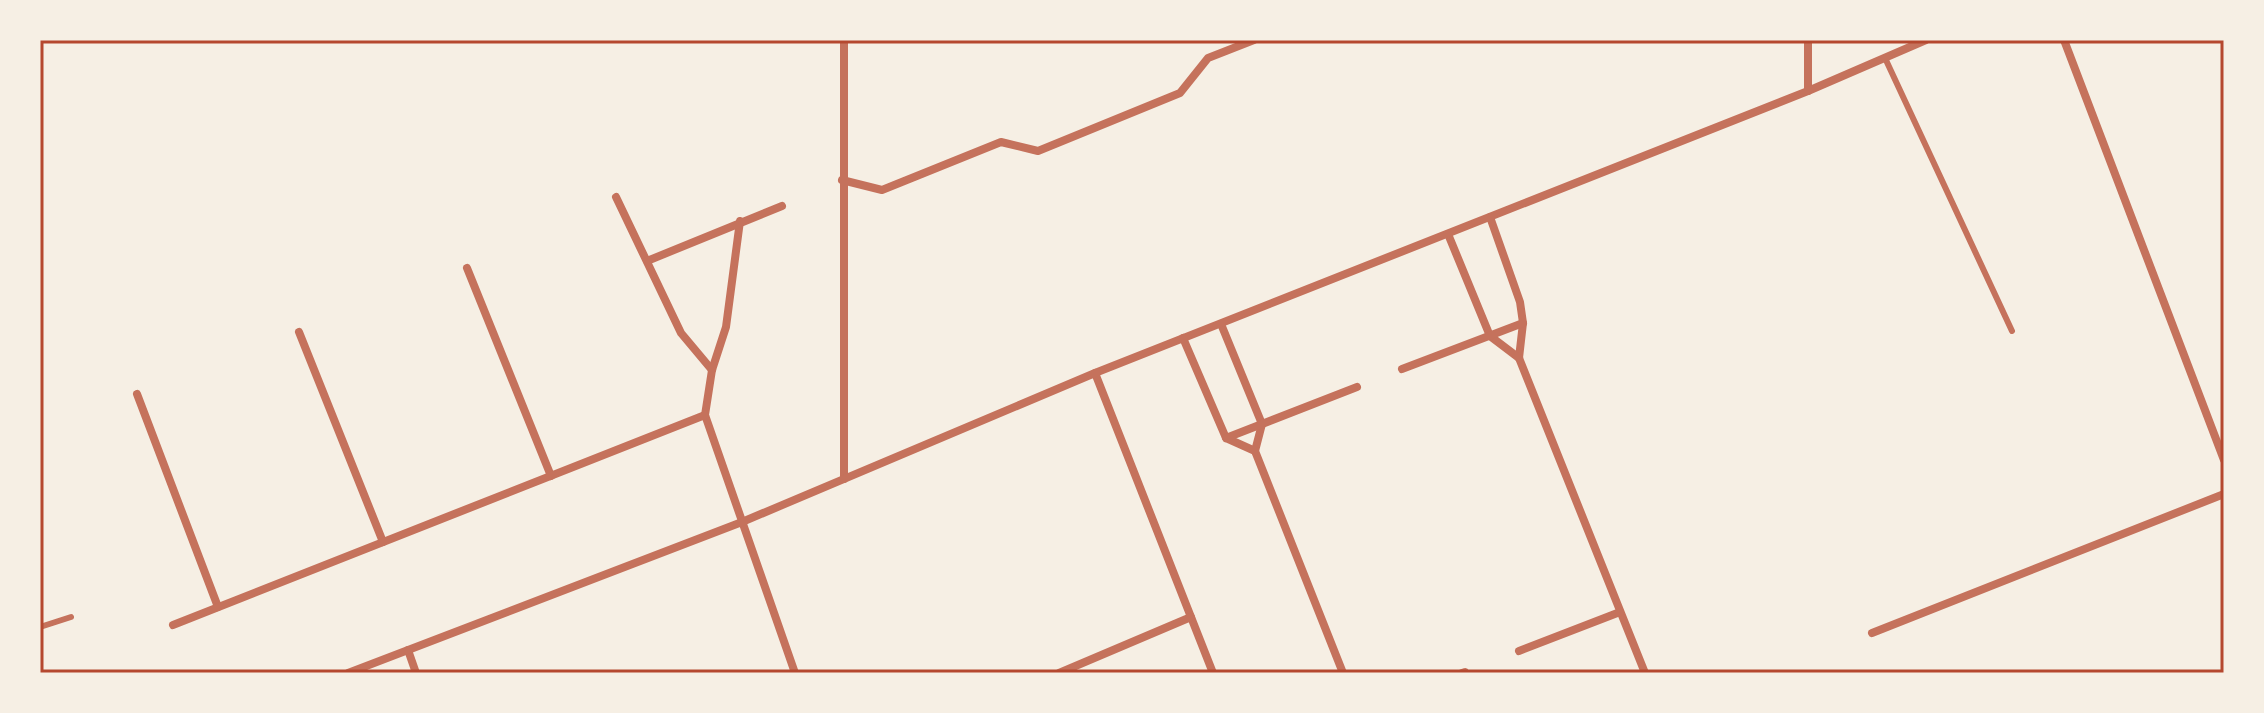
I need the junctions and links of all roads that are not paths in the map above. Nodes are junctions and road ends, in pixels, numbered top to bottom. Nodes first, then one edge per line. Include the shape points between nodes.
1 (844, 40) edge
2 (1254, 40) edge
3 (1808, 40) edge
4 (1926, 40) edge
5 (2064, 40) edge
6 (1885, 58) junction
7 (1808, 91) junction
8 (842, 180) junction
9 (616, 197) dead end
10 (782, 206) dead end
11 (1490, 217) junction
12 (740, 221) junction
13 (1448, 234) junction
14 (647, 261) junction
15 (467, 268) dead end
16 (1523, 323) junction
17 (1221, 324) junction
18 (2012, 331) dead end
19 (299, 332) dead end
20 (1490, 336) junction
21 (1183, 338) junction
22 (1519, 358) junction
23 (1402, 369) dead end
24 (712, 370) junction
25 (1095, 373) junction
26 (1357, 387) dead end
27 (137, 394) dead end
28 (705, 415) junction
29 (1262, 424) junction
30 (1226, 438) junction
31 (1255, 451) junction
32 (2224, 460) edge
33 (551, 476) junction
34 (844, 479) junction
35 (2224, 494) edge
36 (742, 522) junction
37 (383, 542) junction
38 (218, 607) junction
39 (1620, 612) junction
40 (71, 617) dead end
41 (1191, 617) junction
42 (173, 625) dead end
43 (40, 627) edge
44 (1872, 633) dead end
45 (408, 650) junction
46 (1519, 651) dead end
47 (348, 673) edge
48 (416, 673) edge
49 (795, 673) edge
50 (1059, 673) edge
51 (1213, 673) edge
52 (1343, 673) edge
53 (1645, 673) edge

1 - 8 street
2 - 8 street via 1208,58 1180,93 1038,151 1001,142 882,190
3 - 7 street
4 - 6 street
5 - 32 street
6 - 7 street
6 - 18 lane
7 - 11 street
8 - 34 street
9 - 14 street
10 - 12 street
11 - 13 street
11 - 16 street
12 - 14 street
12 - 24 street via 726,327
13 - 17 street
13 - 20 street
14 - 24 street via 681,333
15 - 33 street
16 - 20 street
16 - 22 street
17 - 21 street
17 - 29 street
19 - 37 street
20 - 22 street
20 - 23 street
21 - 25 street
21 - 30 street
22 - 39 street
24 - 28 street
25 - 34 street
25 - 41 street
26 - 29 street
27 - 38 street
28 - 33 street
28 - 36 street
29 - 30 street
29 - 31 street
30 - 31 street
31 - 52 street
33 - 37 street
34 - 36 street
35 - 44 street
36 - 45 street
36 - 49 street
37 - 38 street
38 - 42 street
39 - 46 street
39 - 53 street
40 - 43 lane
41 - 50 street
41 - 51 street
45 - 47 street
45 - 48 street

